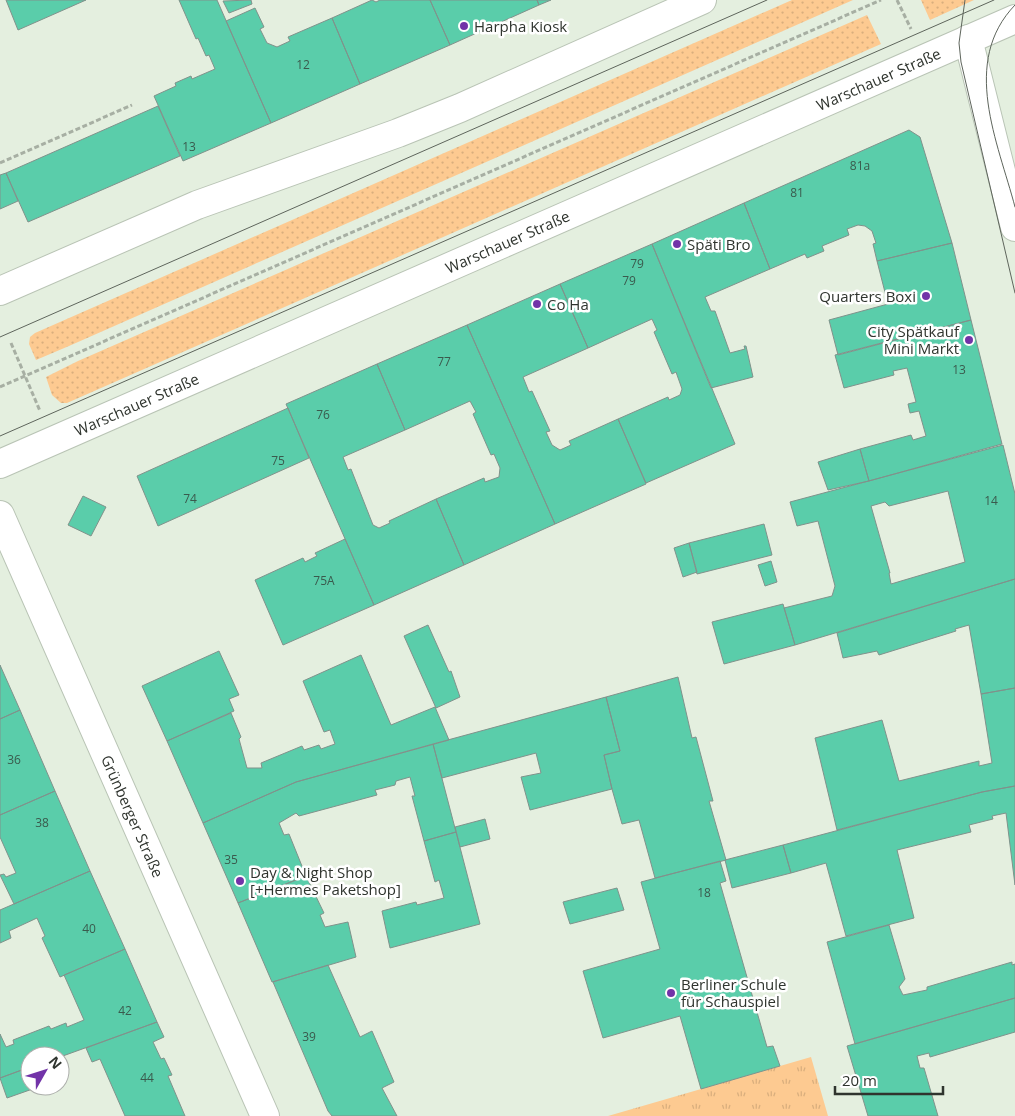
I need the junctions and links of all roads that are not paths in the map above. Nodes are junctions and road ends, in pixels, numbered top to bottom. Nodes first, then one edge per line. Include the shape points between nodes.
1 (702, 0) edge
2 (1015, 19) edge
3 (968, 39) junction
4 (1015, 228) edge
5 (0, 291) edge
6 (0, 464) edge
7 (0, 515) edge
8 (265, 1116) edge

1 - 5 main road via 424,122 197,205
2 - 3 main road, Warschauer Straße
3 - 4 main road
3 - 6 main road, Warschauer Straße
7 - 8 main road, Grünberger Straße

